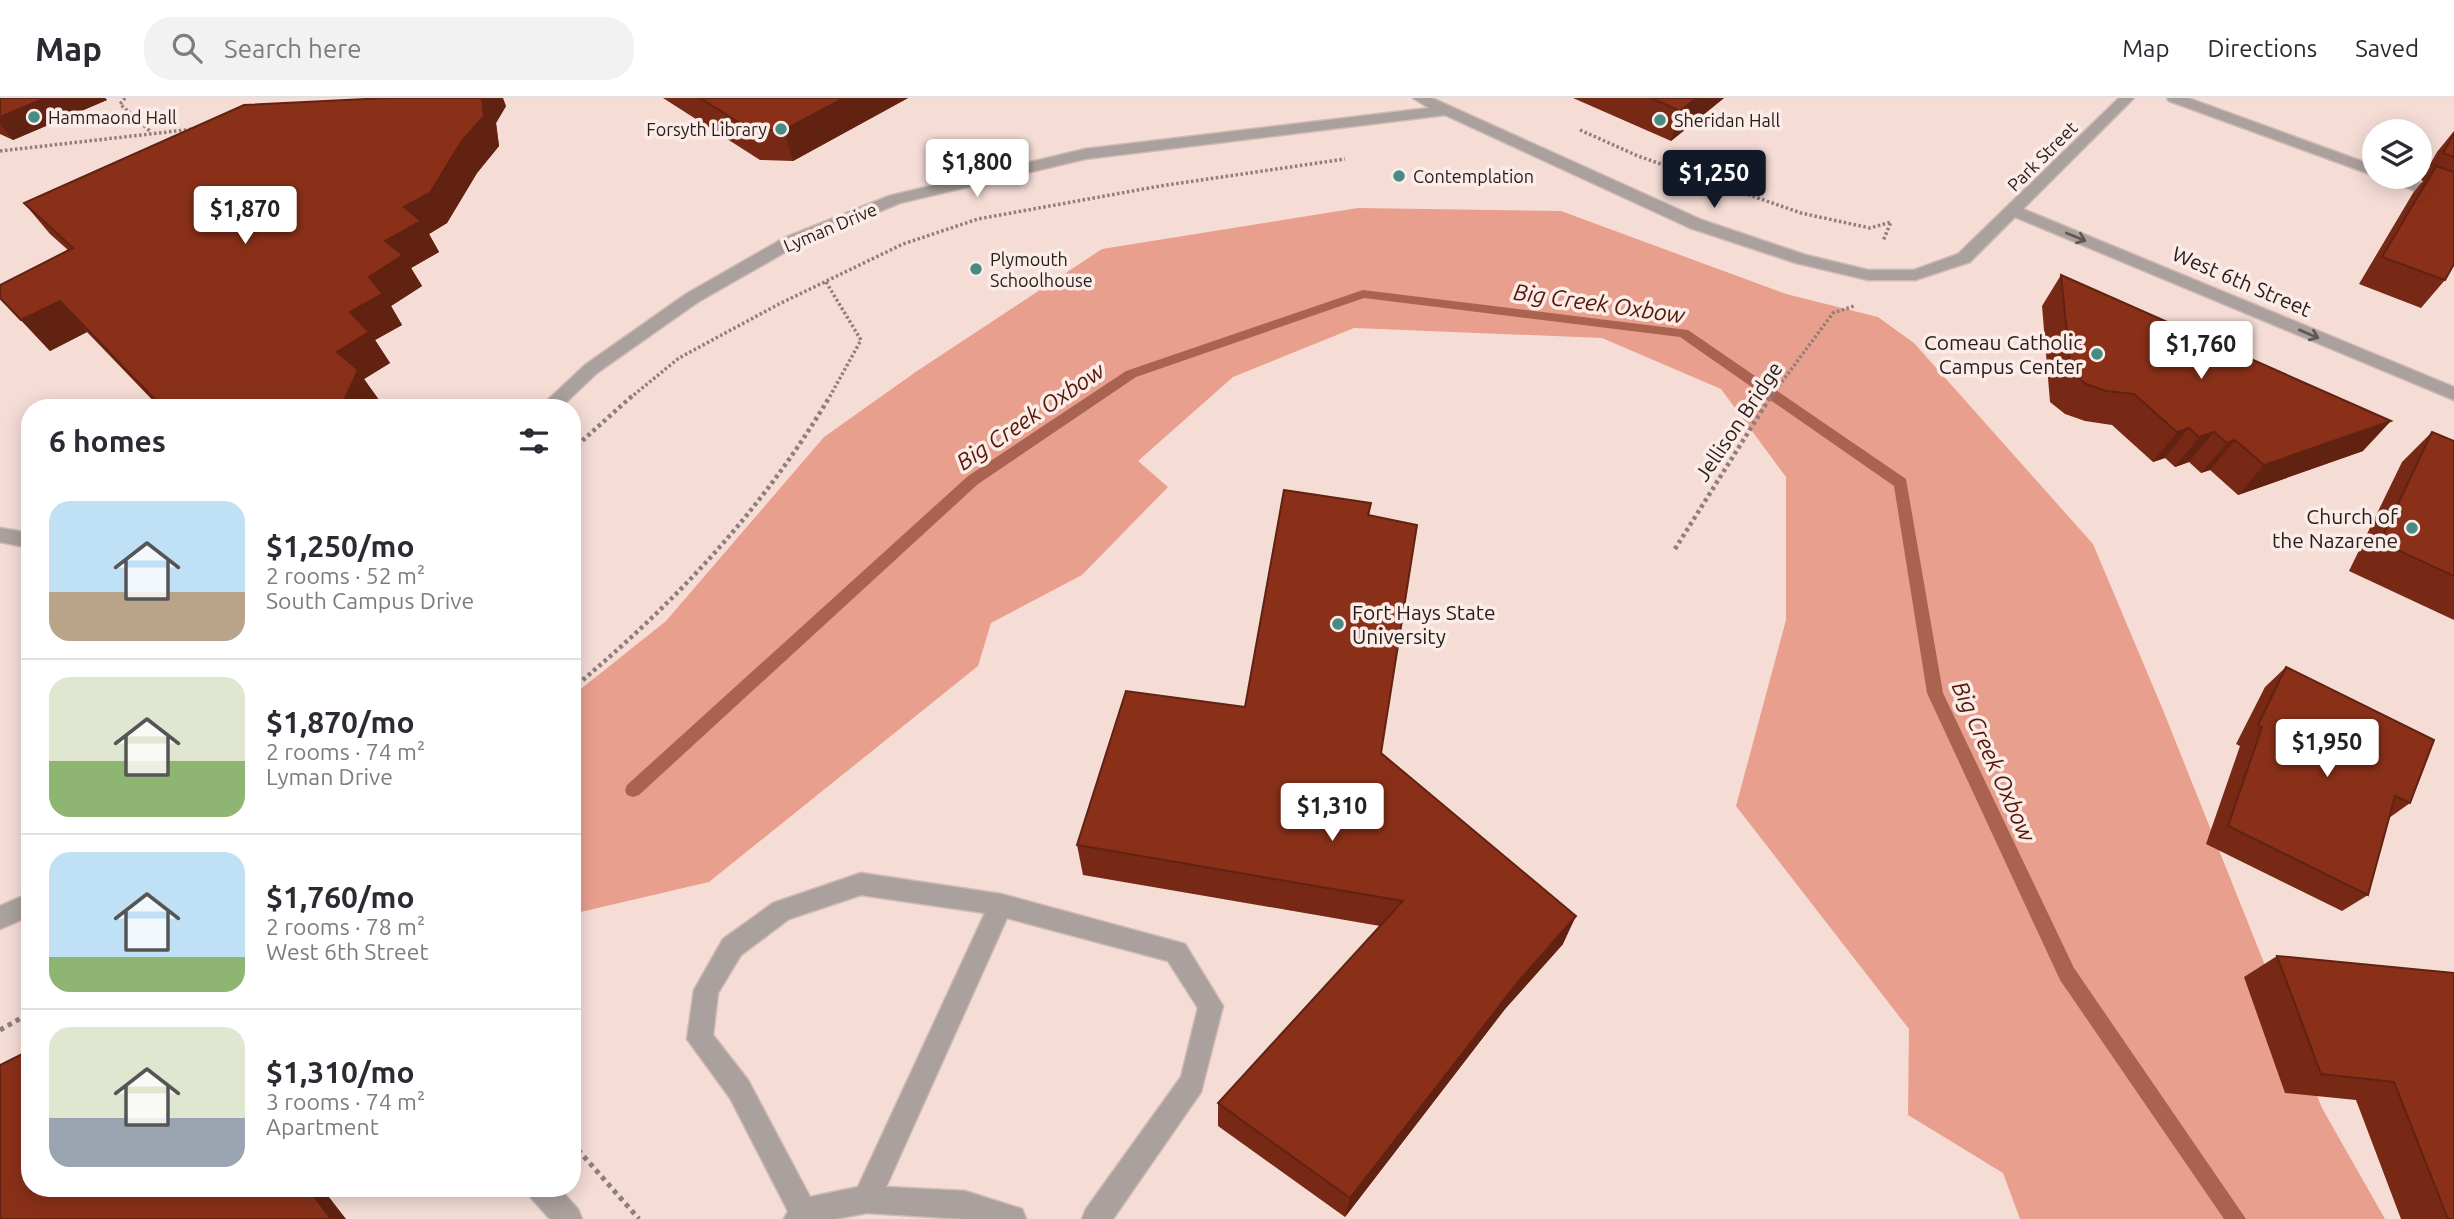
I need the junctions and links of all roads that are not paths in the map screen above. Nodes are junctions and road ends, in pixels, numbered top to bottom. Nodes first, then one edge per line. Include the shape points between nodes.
1 (1420, 98) edge
2 (2127, 98) edge
3 (2174, 98) edge
4 (1447, 110) junction
5 (2362, 167) edge
6 (2423, 189) edge
7 (2454, 200) edge
8 (2013, 211) junction
9 (2454, 394) edge
10 (558, 399) edge
11 (0, 535) edge
12 (21, 539) edge
13 (1001, 905) junction
14 (21, 908) edge
15 (0, 918) edge
16 (549, 1197) edge
17 (867, 1199) junction
18 (800, 1216) edge
19 (568, 1219) edge
20 (1013, 1219) edge
21 (1096, 1219) edge

1 - 4 street, Park Street
2 - 8 street, Park Street
3 - 5 street
4 - 8 street, Park Street via 1696,224 1868,275 1915,275 1964,258
4 - 10 street, Lyman Drive via 1085,154 895,199 790,242 692,298 591,369
6 - 7 street
8 -> 9 street, West 6th Street
11 - 12 street
13 - 17 street
13 - 18 street via 860,884 781,911 732,947 706,990 699,1039 739,1089
13 - 21 street via 1175,952 1211,1006 1192,1083
14 - 15 street
16 - 19 street
17 - 18 street
17 - 20 street via 965,1205

